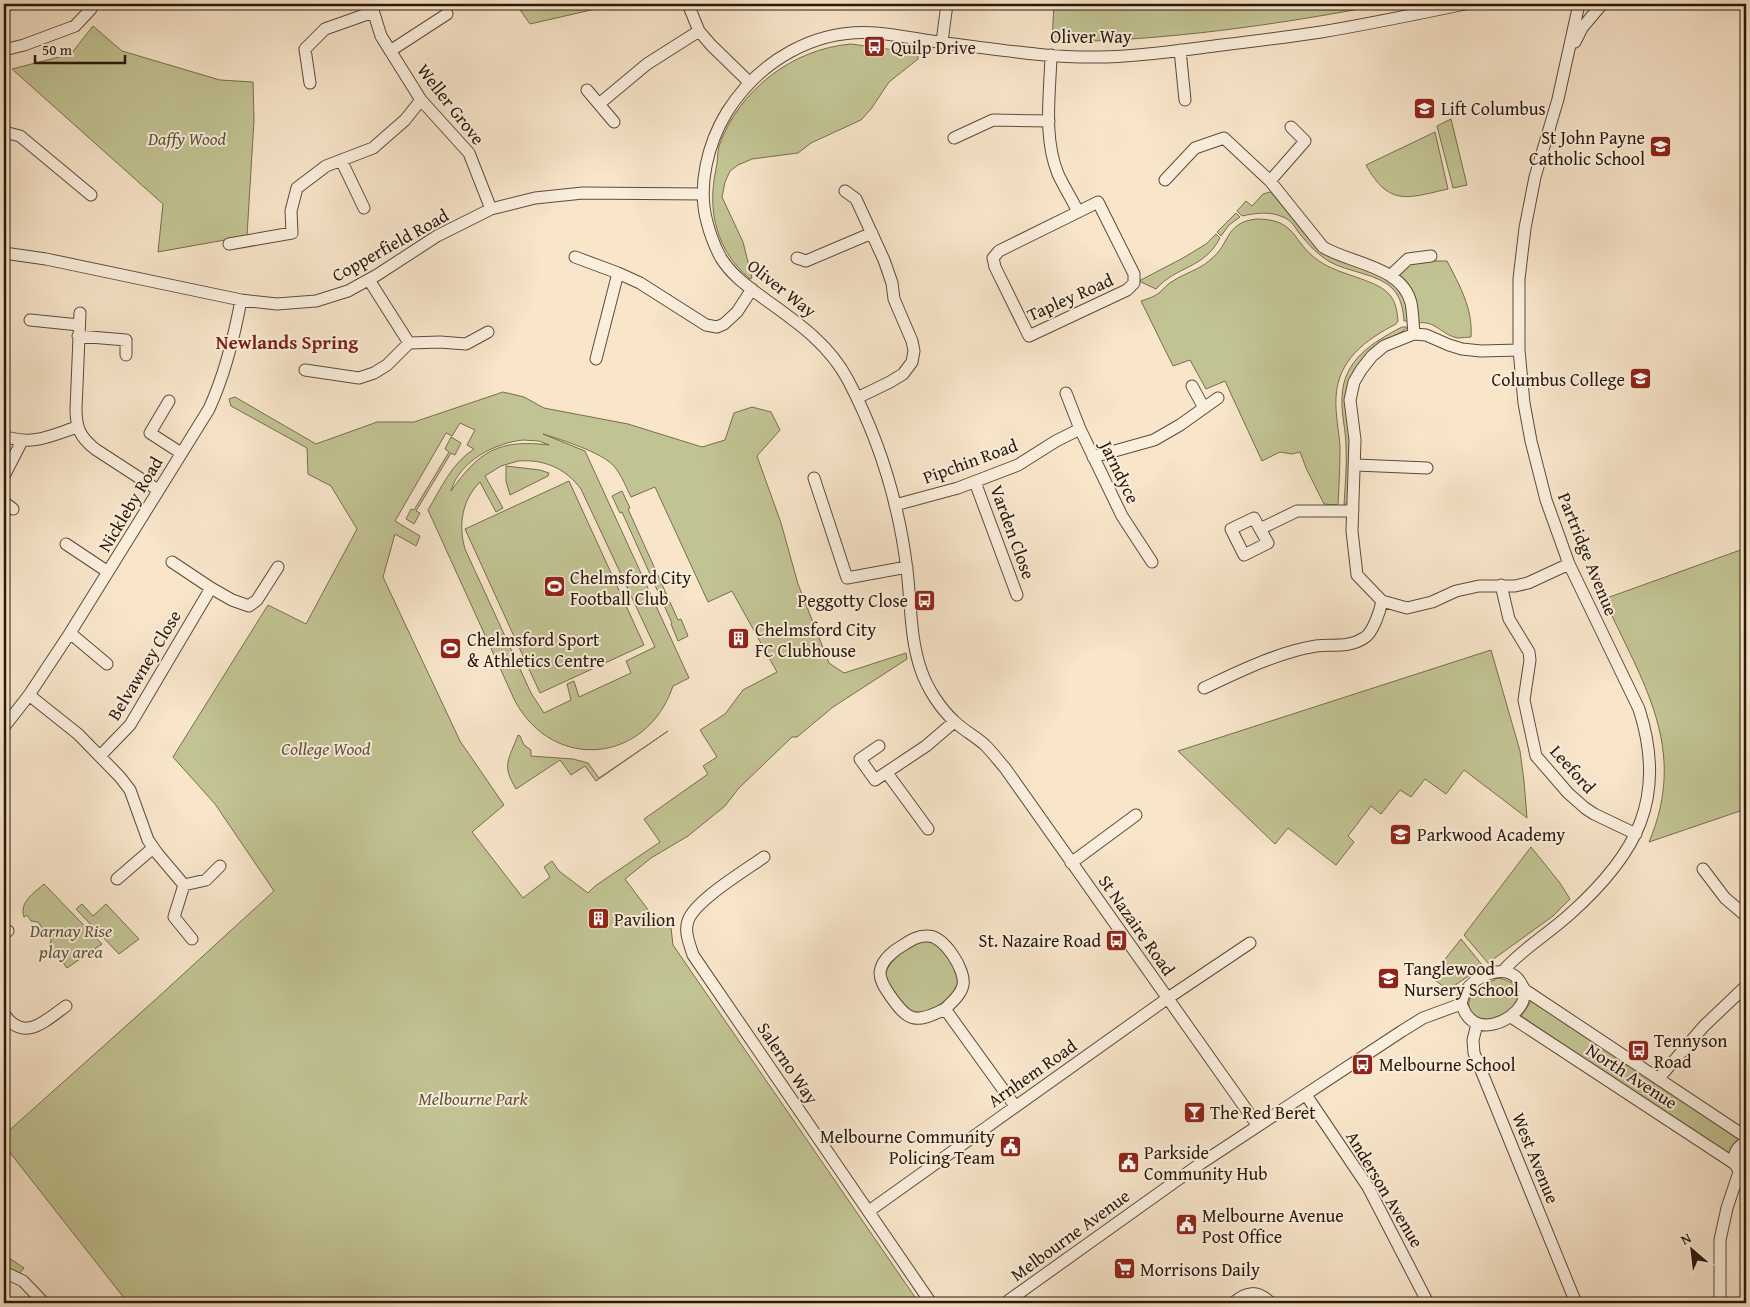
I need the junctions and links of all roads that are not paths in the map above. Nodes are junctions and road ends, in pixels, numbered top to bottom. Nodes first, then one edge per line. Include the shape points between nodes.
1 (91, 4) edge
2 (688, 4) edge
3 (947, 4) edge
4 (1465, 4) edge
5 (1579, 4) edge
6 (1602, 4) edge
7 (372, 8) edge
8 (447, 14) dead end
9 (699, 31) junction
10 (942, 42) junction
11 (4, 50) edge
12 (1180, 50) junction
13 (390, 51) junction
14 (1050, 55) junction
15 (1566, 59) junction
16 (749, 82) junction
17 (310, 83) dead end
18 (587, 90) dead end
19 (421, 100) junction
20 (1186, 100) dead end
21 (599, 104) junction
22 (1049, 120) junction
23 (614, 122) dead end
24 (1290, 127) dead end
25 (4, 132) edge
26 (954, 138) dead end
27 (341, 160) junction
28 (1165, 180) dead end
29 (1270, 181) junction
30 (845, 191) dead end
31 (703, 194) junction
32 (90, 195) dead end
33 (364, 208) dead end
34 (491, 209) junction
35 (1078, 212) junction
36 (872, 232) junction
37 (229, 244) dead end
38 (4, 253) edge
39 (1431, 256) dead end
40 (575, 257) dead end
41 (797, 258) dead end
42 (618, 273) junction
43 (1391, 275) junction
44 (368, 280) junction
45 (752, 289) junction
46 (241, 300) junction
47 (80, 313) dead end
48 (30, 320) dead end
49 (78, 331) junction
50 (488, 332) dead end
51 (1414, 334) junction
52 (409, 343) junction
53 (1519, 350) junction
54 (126, 355) dead end
55 (596, 359) dead end
56 (305, 370) dead end
57 (1192, 386) dead end
58 (1066, 393) dead end
59 (857, 398) junction
60 (1218, 398) dead end
61 (169, 401) dead end
62 (1204, 408) junction
63 (77, 427) junction
64 (1080, 429) junction
65 (4, 436) edge
66 (22, 441) junction
67 (181, 453) junction
68 (1093, 457) junction
69 (1356, 465) junction
70 (1427, 468) dead end
71 (4, 476) edge
72 (814, 478) dead end
73 (975, 482) junction
74 (158, 490) junction
75 (895, 505) junction
76 (1353, 511) junction
77 (1260, 529) dead end
78 (66, 544) dead end
79 (172, 562) dead end
80 (1152, 562) dead end
81 (1569, 564) junction
82 (278, 567) dead end
83 (907, 567) junction
84 (108, 572) junction
85 (1502, 585) junction
86 (210, 588) junction
87 (1018, 595) dead end
88 (1382, 601) junction
89 (70, 633) junction
90 (107, 664) dead end
91 (1204, 688) dead end
92 (29, 696) junction
93 (954, 722) junction
94 (4, 727) edge
95 (985, 745) joint
96 (879, 746) dead end
97 (100, 756) junction
98 (887, 773) junction
99 (1136, 815) dead end
100 (928, 829) dead end
101 (1636, 834) junction
102 (153, 848) junction
103 (764, 856) dead end
104 (1071, 863) junction
105 (220, 866) dead end
106 (1703, 868) dead end
107 (117, 879) dead end
108 (184, 885) junction
109 (1746, 916) edge
110 (192, 938) dead end
111 (1250, 943) dead end
112 (1503, 971) junction
113 (1746, 986) edge
114 (1525, 990) junction
115 (1168, 998) junction
116 (1461, 1004) junction
117 (66, 1006) dead end
118 (945, 1009) junction
119 (4, 1014) edge
120 (1511, 1017) junction
121 (1477, 1024) junction
122 (1659, 1078) junction
123 (1306, 1095) junction
124 (1015, 1106) junction
125 (1258, 1126) junction
126 (1746, 1137) edge
127 (1746, 1142) edge
128 (1740, 1171) edge
129 (868, 1211) junction
130 (4, 1272) edge
131 (44, 1303) edge
132 (931, 1303) edge
133 (1004, 1303) edge
134 (1233, 1303) edge
135 (1271, 1303) edge
136 (1428, 1303) edge
137 (1576, 1303) edge
138 (1720, 1303) edge

1 - 11 street via 75,26
2 - 9 street
3 - 10 street
4 - 12 street, Oliver Way via 1320,32
5 - 15 street, Partridge Avenue
6 - 15 street, Partridge Avenue via 1582,28
7 - 13 street, Weller Grove via 381,36
7 - 17 street, Weller Grove via 325,29 305,50
8 - 13 street
9 - 16 street
9 - 21 street via 647,64
10 - 14 street, Oliver Way
10 - 16 street, Oliver Way via 873,33 841,34 791,50
12 - 14 street, Oliver Way via 1100,58
12 - 20 street
13 - 19 street, Weller Grove
14 - 22 street
15 - 53 street, Partridge Avenue via 1525,228 1519,279
16 - 31 street, Oliver Way via 735,99 710,145
18 - 21 street
19 - 27 street via 405,120 373,148
19 - 34 street, Weller Grove via 469,153
21 - 23 street
22 - 26 street via 992,120
22 - 35 street via 1051,150 1058,174
24 - 29 street via 1305,141
25 - 32 street via 20,136
27 - 33 street
27 - 37 street via 326,166 298,188 291,211 292,233
28 - 29 street via 1195,148 1224,138
29 - 43 street via 1323,246 1335,254
30 - 36 street via 856,199
31 - 34 street, Copperfield Road via 583,193 535,198
31 - 45 street, Oliver Way via 705,217 721,258
34 - 44 street, Copperfield Road via 437,236
35 - 35 street, Tapley Road via 1098,202 1134,274 1134,283 1127,290 1029,336 993,258 999,251
36 - 41 street via 814,259
36 - 59 street via 914,351 912,362 902,374
38 - 46 street, Copperfield Road
39 - 43 street via 1408,259
40 - 42 street
42 - 45 street via 640,283 706,325 717,327 731,319
42 - 55 street
43 - 51 street via 1409,296
44 - 46 street, Copperfield Road via 348,291 316,301 277,304
44 - 52 street
45 - 59 street, Oliver Way via 818,340 834,357
46 - 67 street, Nickleby Road via 234,339 220,385
47 - 49 street
48 - 49 street
49 - 54 street via 126,340
49 - 63 street
50 - 52 street via 466,344
51 - 53 street via 1426,335 1462,349
51 - 69 street via 1384,346 1372,356 1354,382 1350,400
52 - 56 street via 387,364 359,378
53 - 81 street, Partridge Avenue via 1534,456
57 - 62 street
58 - 64 street, Jarndyce
59 - 75 street, Oliver Way via 880,452
60 - 62 street
61 - 67 street, Nickleby Road via 150,433
62 - 68 street via 1154,440
63 - 66 street via 45,438
63 - 74 street via 95,449
64 - 68 street, Jarndyce
64 - 73 street, Pipchin Road via 1018,465
65 - 66 street
66 - 71 street
67 - 74 street, Nickleby Road
68 - 80 street, Jarndyce via 1122,516
69 - 70 street
69 - 76 street
72 - 83 street via 847,578
73 - 75 street, Pipchin Road
73 - 87 street, Varden Close
74 - 84 street, Nickleby Road
75 - 83 street, Oliver Way
76 - 77 street via 1297,512
76 - 88 street via 1357,575
78 - 84 street, Nickleby Road
79 - 86 street
81 - 85 street via 1528,583
81 - 101 street, Partridge Avenue via 1639,709 1645,729 1650,774 1646,803
82 - 86 street via 258,600 248,606
83 - 93 street, Oliver Way via 914,643 921,671 936,699
84 - 89 street, Nickleby Road
85 - 88 street via 1456,591 1432,602 1406,608
85 - 101 street, Leeford via 1509,619 1529,652 1524,700 1536,756 1585,808
86 - 97 street, Belvawney Close via 130,725
88 - 91 street via 1366,638 1348,645 1316,646 1278,657
89 - 90 street
89 - 92 street, Nickleby Road
92 - 94 street, Nickleby Road
92 - 97 street via 64,721
93 - 95 street, Oliver Way
93 - 98 street
95 - 104 street, St Nazaire Road via 1005,768
96 - 98 street via 860,759 875,780
97 - 102 street via 130,790
98 - 100 street
99 - 104 street
101 - 112 street, Partridge Avenue via 1609,875 1570,914 1516,956
102 - 107 street
102 - 108 street
103 - 129 street, Salerno Way via 700,904 688,921 687,938 693,955
104 - 115 street, St Nazaire Road
105 - 108 street via 206,880
106 - 109 street via 1725,898
108 - 110 street via 174,917
111 - 115 street, Arnhem Road
112 - 114 street via 1516,977
112 - 116 street via 1490,973 1476,981 1465,992
113 - 122 street via 1704,1026
114 - 120 street via 1523,1004
114 - 122 street, North Avenue
115 - 124 street, Arnhem Road
115 - 125 street, St Nazaire Road
116 - 121 street via 1466,1015
116 - 123 street, Melbourne Avenue via 1423,1018
117 - 119 street via 36,1027 25,1029 16,1027
118 - 118 street via 960,994 964,979 960,966 944,943 930,936 920,936 884,961 880,977 905,1014 921,1018
118 - 124 street
120 - 121 street via 1495,1024
120 - 128 street, North Avenue
121 - 137 street, West Avenue via 1474,1053
122 - 126 street, North Avenue
123 - 125 street, Melbourne Avenue
123 - 136 street, Anderson Avenue via 1368,1187
124 - 129 street, Arnhem Road
125 - 133 street, Melbourne Avenue
127 - 128 street via 1736,1152
128 - 138 street via 1720,1240
129 - 132 street, Salerno Way
130 - 131 street via 23,1281
134 - 135 street via 1248,1294 1256,1294

